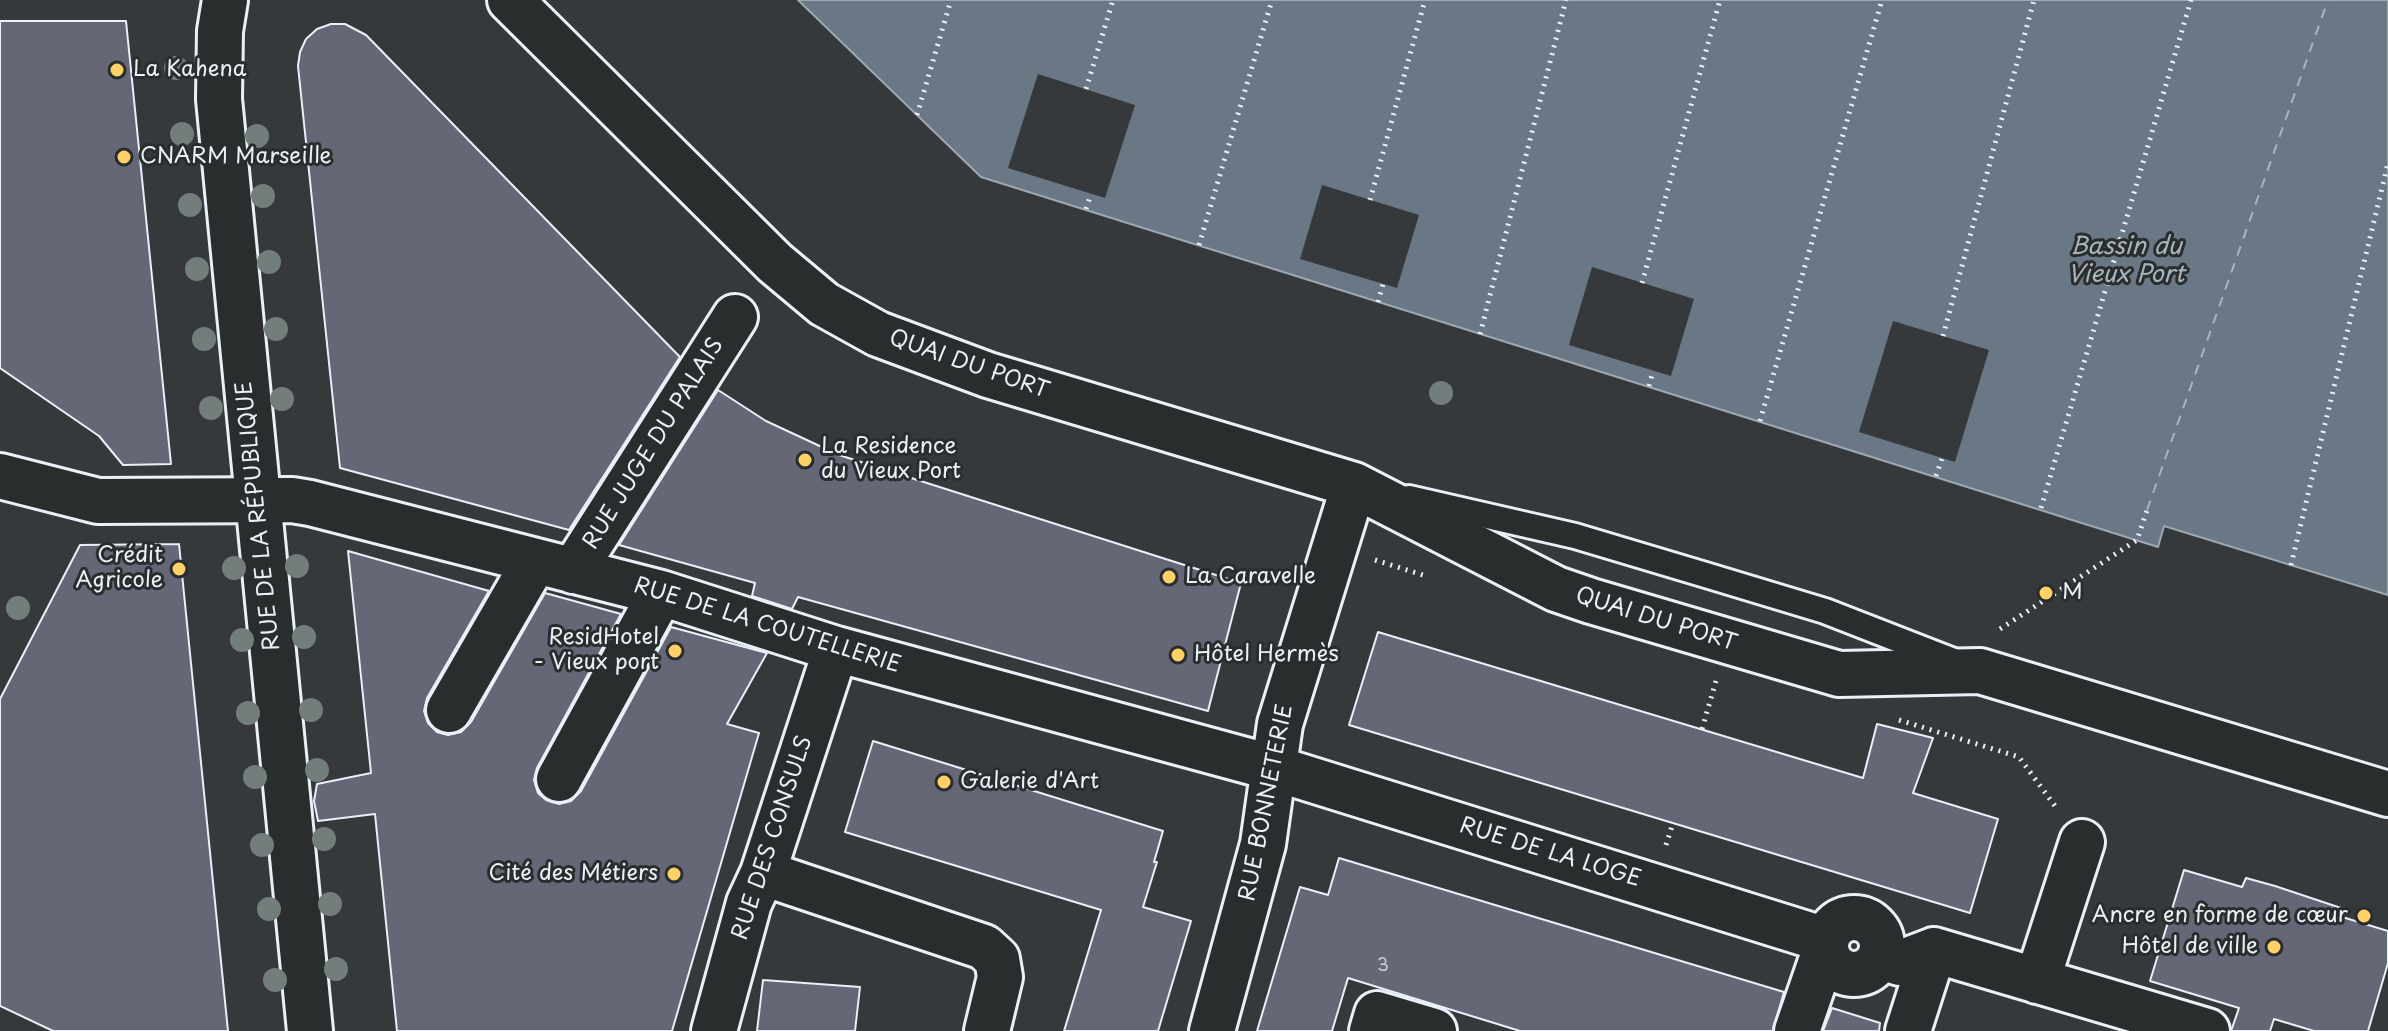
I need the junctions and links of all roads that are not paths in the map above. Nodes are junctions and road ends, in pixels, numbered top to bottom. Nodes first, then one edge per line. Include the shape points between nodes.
1 (225, 0) edge
2 (510, 0) edge
3 (735, 317) dead end
4 (0, 476) edge
5 (1354, 485) junction
6 (257, 501) junction
7 (554, 566) junction
8 (661, 593) junction
9 (836, 649) junction
10 (1986, 653) junction
11 (449, 710) dead end
12 (1274, 768) junction
13 (559, 779) dead end
14 (2388, 794) edge
15 (2082, 842) road end
16 (763, 873) junction
17 (1826, 943) junction
18 (1934, 950) junction
19 (2037, 981) junction
20 (714, 1030) edge
21 (310, 1031) edge
22 (987, 1031) edge
23 (1212, 1031) edge
24 (1372, 1031) edge
25 (1434, 1031) edge
26 (1797, 1031) edge
27 (1908, 1031) edge
28 (2207, 1031) edge

1 - 6 street, RUE DE LA RÉPUBLIQUE via 219,99
2 - 5 street, QUAI DU PORT via 775,263 824,304 932,356
3 - 7 street, RUE JUGE DU PALAIS
4 - 6 street, RUE DE LA COUTELLERIE via 98,501
5 - 10 lane, QUAI DU PORT via 1575,536
5 - 10 street, QUAI DU PORT via 1556,589 1839,674
5 - 12 street, RUE BONNETERIE via 1280,724
6 - 7 street, RUE DE LA COUTELLERIE via 310,503
6 - 21 street, RUE DE LA RÉPUBLIQUE
7 - 8 street, RUE DE LA COUTELLERIE
7 - 11 street, RUE JUGE DU PALAIS
8 - 9 street, RUE DE LA COUTELLERIE
8 - 13 street
9 - 12 street, RUE DE LA COUTELLERIE
9 - 16 street, RUE DES CONSULS
10 - 14 street, QUAI DU PORT
12 - 17 street, RUE DE LA LOGE
12 - 23 street, RUE BONNETERIE via 1263,844
15 - 19 street
16 - 20 street, RUE DES CONSULS via 749,903
16 - 22 street via 984,947 997,959 1000,977
17 - 18 street via 1833,965 1850,974 1868,971 1881,957 1900,963
17 - 26 street
18 - 19 street
18 - 27 street
19 - 28 street
24 - 25 street via 1377,1014

